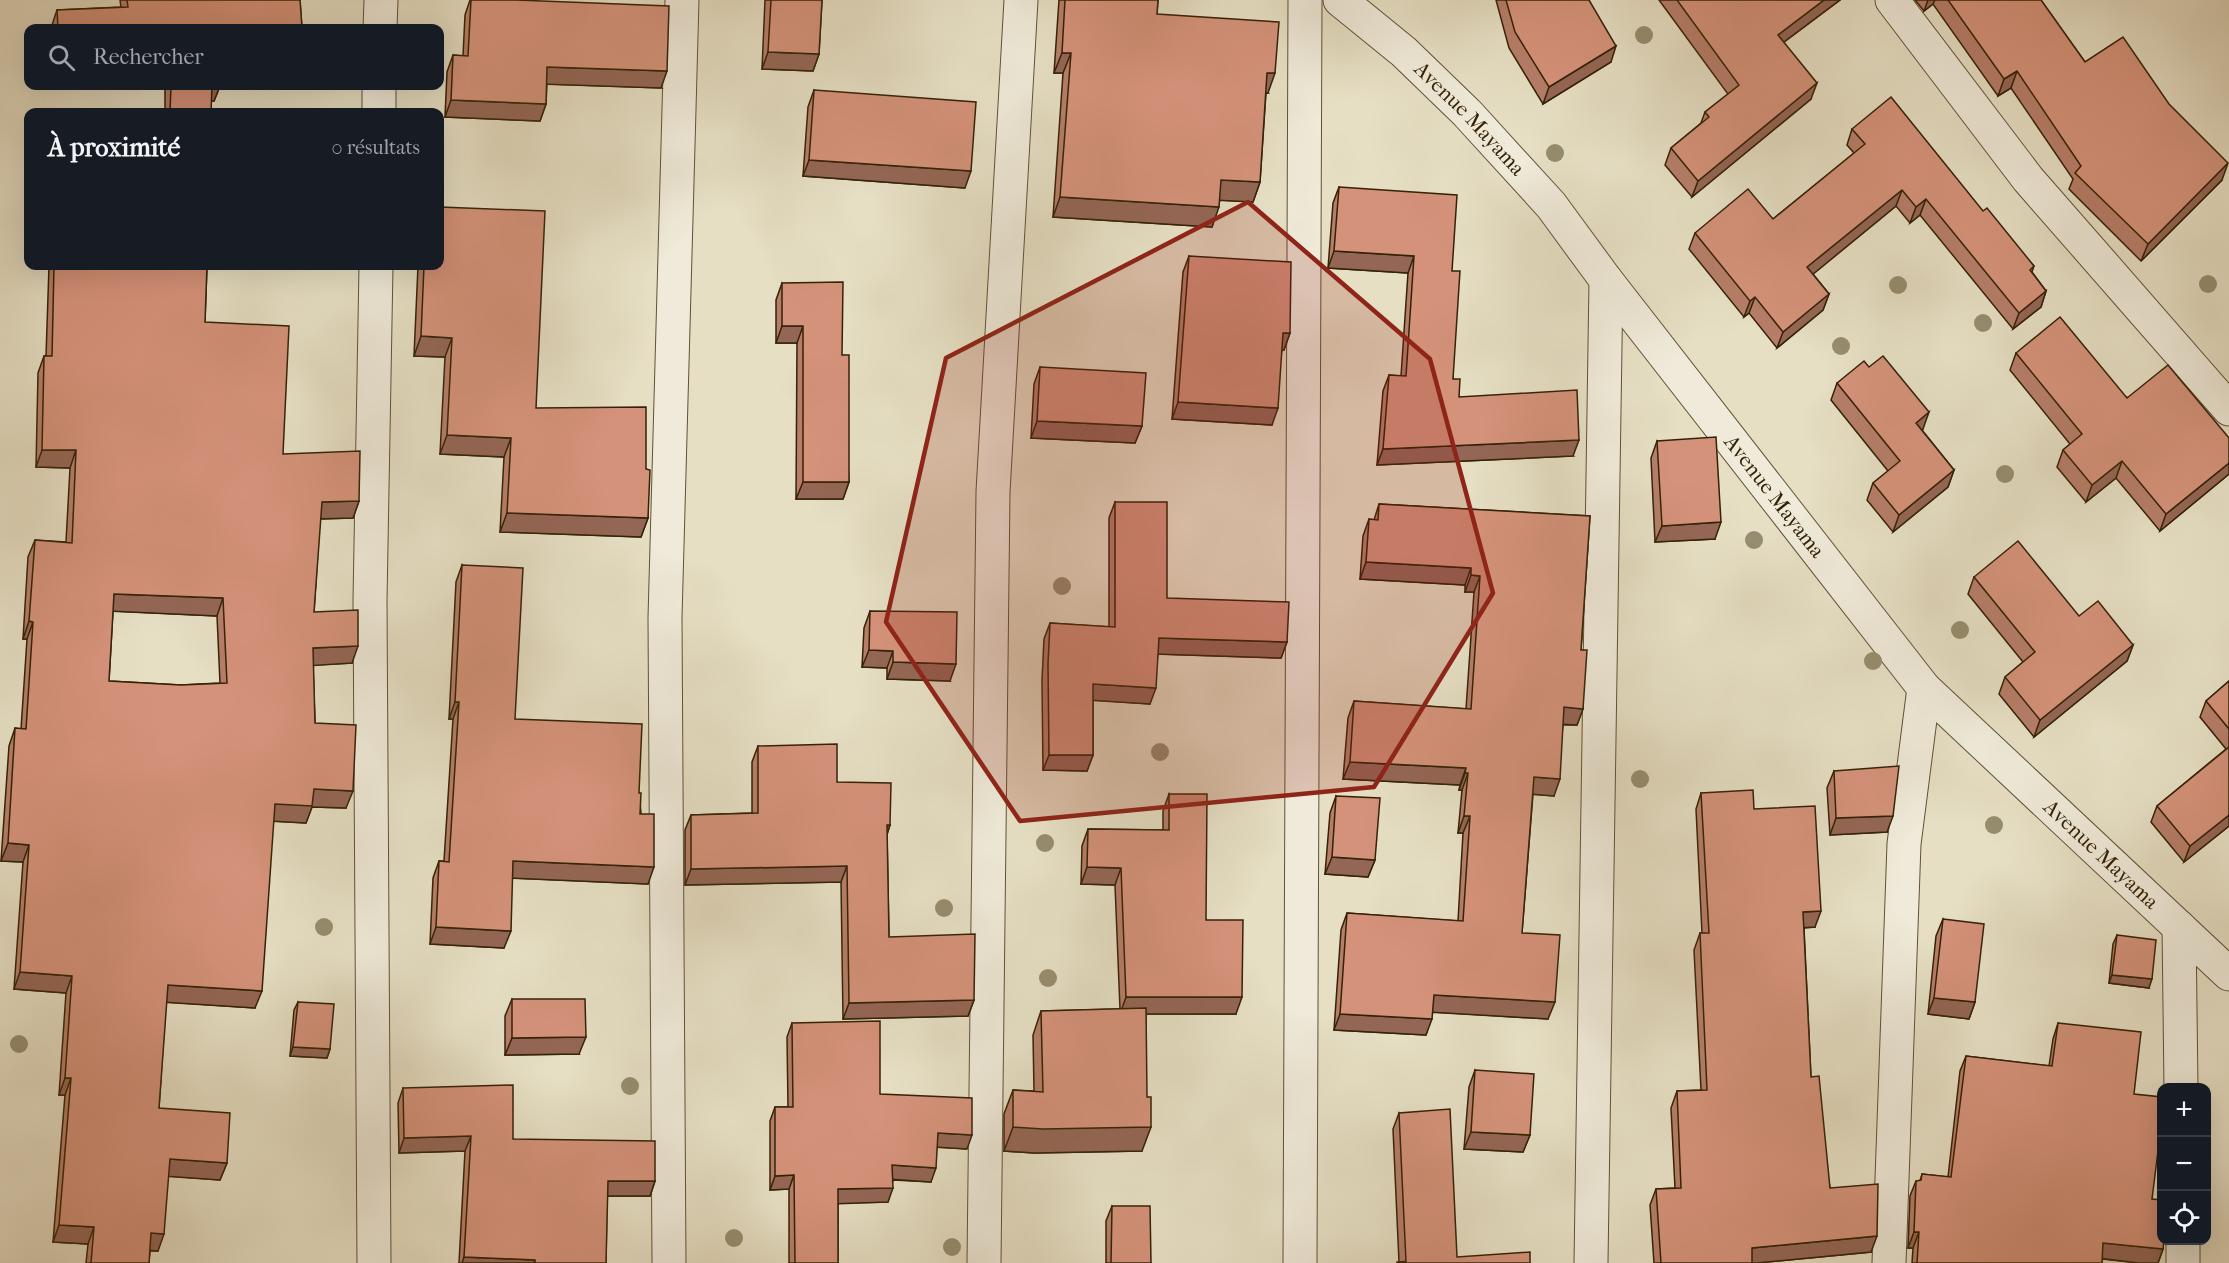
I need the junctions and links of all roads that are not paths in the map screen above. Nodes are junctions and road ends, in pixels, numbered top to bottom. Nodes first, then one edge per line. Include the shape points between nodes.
1 (381, 0) edge
2 (682, 0) edge
3 (1021, 0) edge
4 (1305, 0) edge
5 (1340, 0) edge
6 (1892, 0) edge
7 (380, 24) edge
8 (379, 90) edge
9 (379, 108) edge
10 (376, 270) edge
11 (1606, 280) junction
12 (2229, 409) edge
13 (1924, 688) junction
14 (2179, 927) junction
15 (2229, 974) edge
16 (2181, 1083) edge
17 (2183, 1245) edge
18 (374, 1263) edge
19 (669, 1263) edge
20 (984, 1263) edge
21 (1300, 1263) edge
22 (1592, 1263) edge
23 (1889, 1263) edge
24 (2183, 1263) edge

1 - 7 street
2 - 19 street via 664,618
3 - 20 street via 993,492
4 - 21 street
5 - 11 street, Avenue Mayama via 1404,52 1467,113 1551,205
6 - 12 street via 2028,179
8 - 9 street
10 - 18 street via 370,602
11 - 13 street, Avenue Mayama
11 - 22 street
13 - 14 street, Avenue Mayama
13 - 23 street via 1904,844
14 - 15 street, Avenue Mayama
14 - 16 street
17 - 24 street

